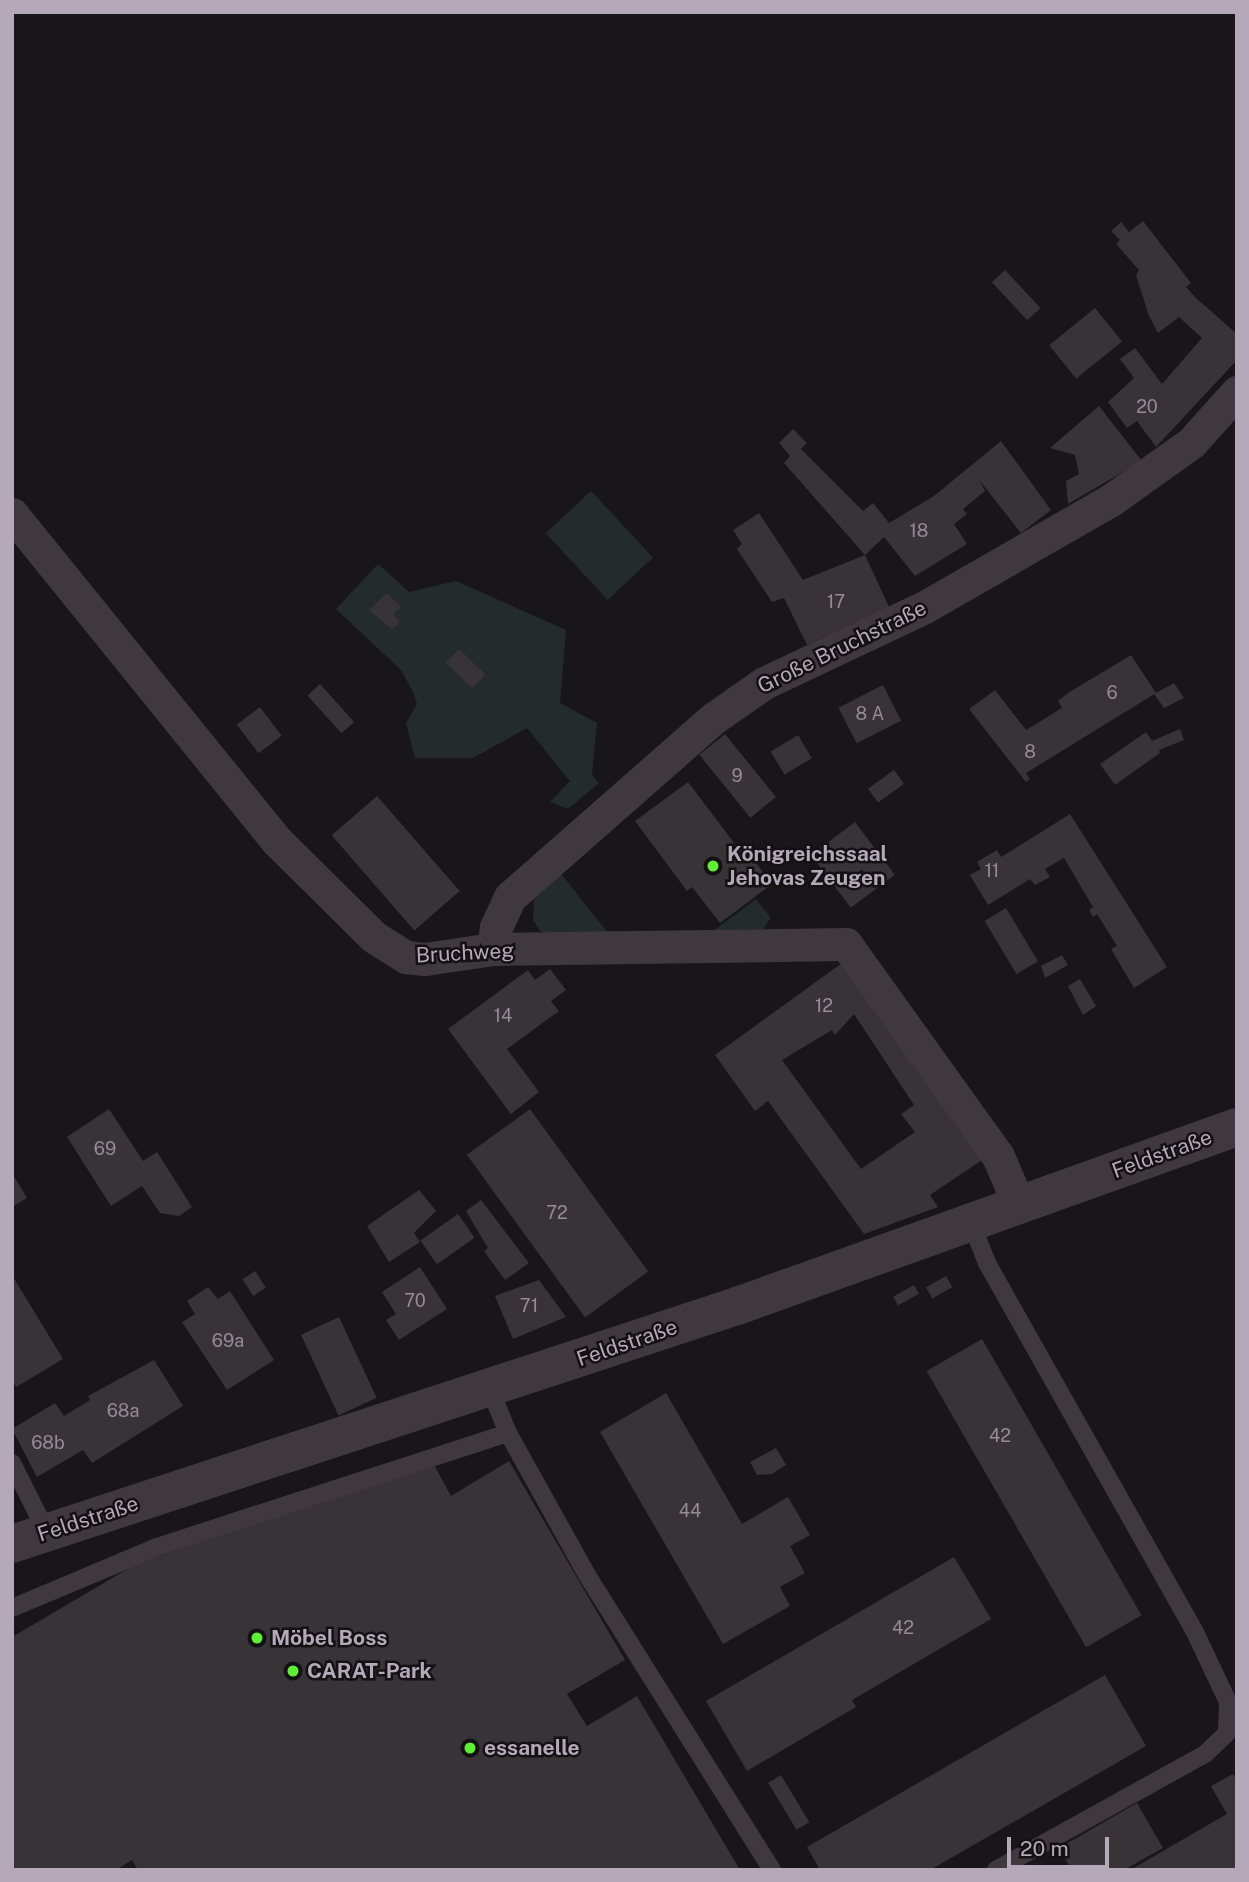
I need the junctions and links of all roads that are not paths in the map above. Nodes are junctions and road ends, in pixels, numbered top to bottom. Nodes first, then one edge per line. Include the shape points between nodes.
1 (1237, 392) edge
2 (12, 514) edge
3 (493, 949) junction
4 (1237, 1127) edge
5 (1018, 1205) junction
6 (971, 1223) junction
7 (490, 1389) junction
8 (508, 1433) junction
9 (12, 1463) edge
10 (29, 1538) edge
11 (12, 1608) edge
12 (772, 1870) edge
13 (996, 1870) edge

1 - 3 street, Große Bruchstraße via 1191,443 1111,500 923,608 764,683 723,711 510,897 496,927
2 - 3 street, Bruchweg via 277,841 365,929 406,957
3 - 5 street, Bruchweg via 846,944 859,956 998,1156
4 - 5 street, Feldstraße
5 - 6 street, Feldstraße
6 - 7 street, Feldstraße
6 - 13 lane via 987,1264 1194,1630 1228,1702 1227,1733 1205,1754
7 - 8 lane
7 - 10 street, Feldstraße
8 - 11 lane via 157,1547
8 - 12 lane via 587,1575
9 - 10 lane

